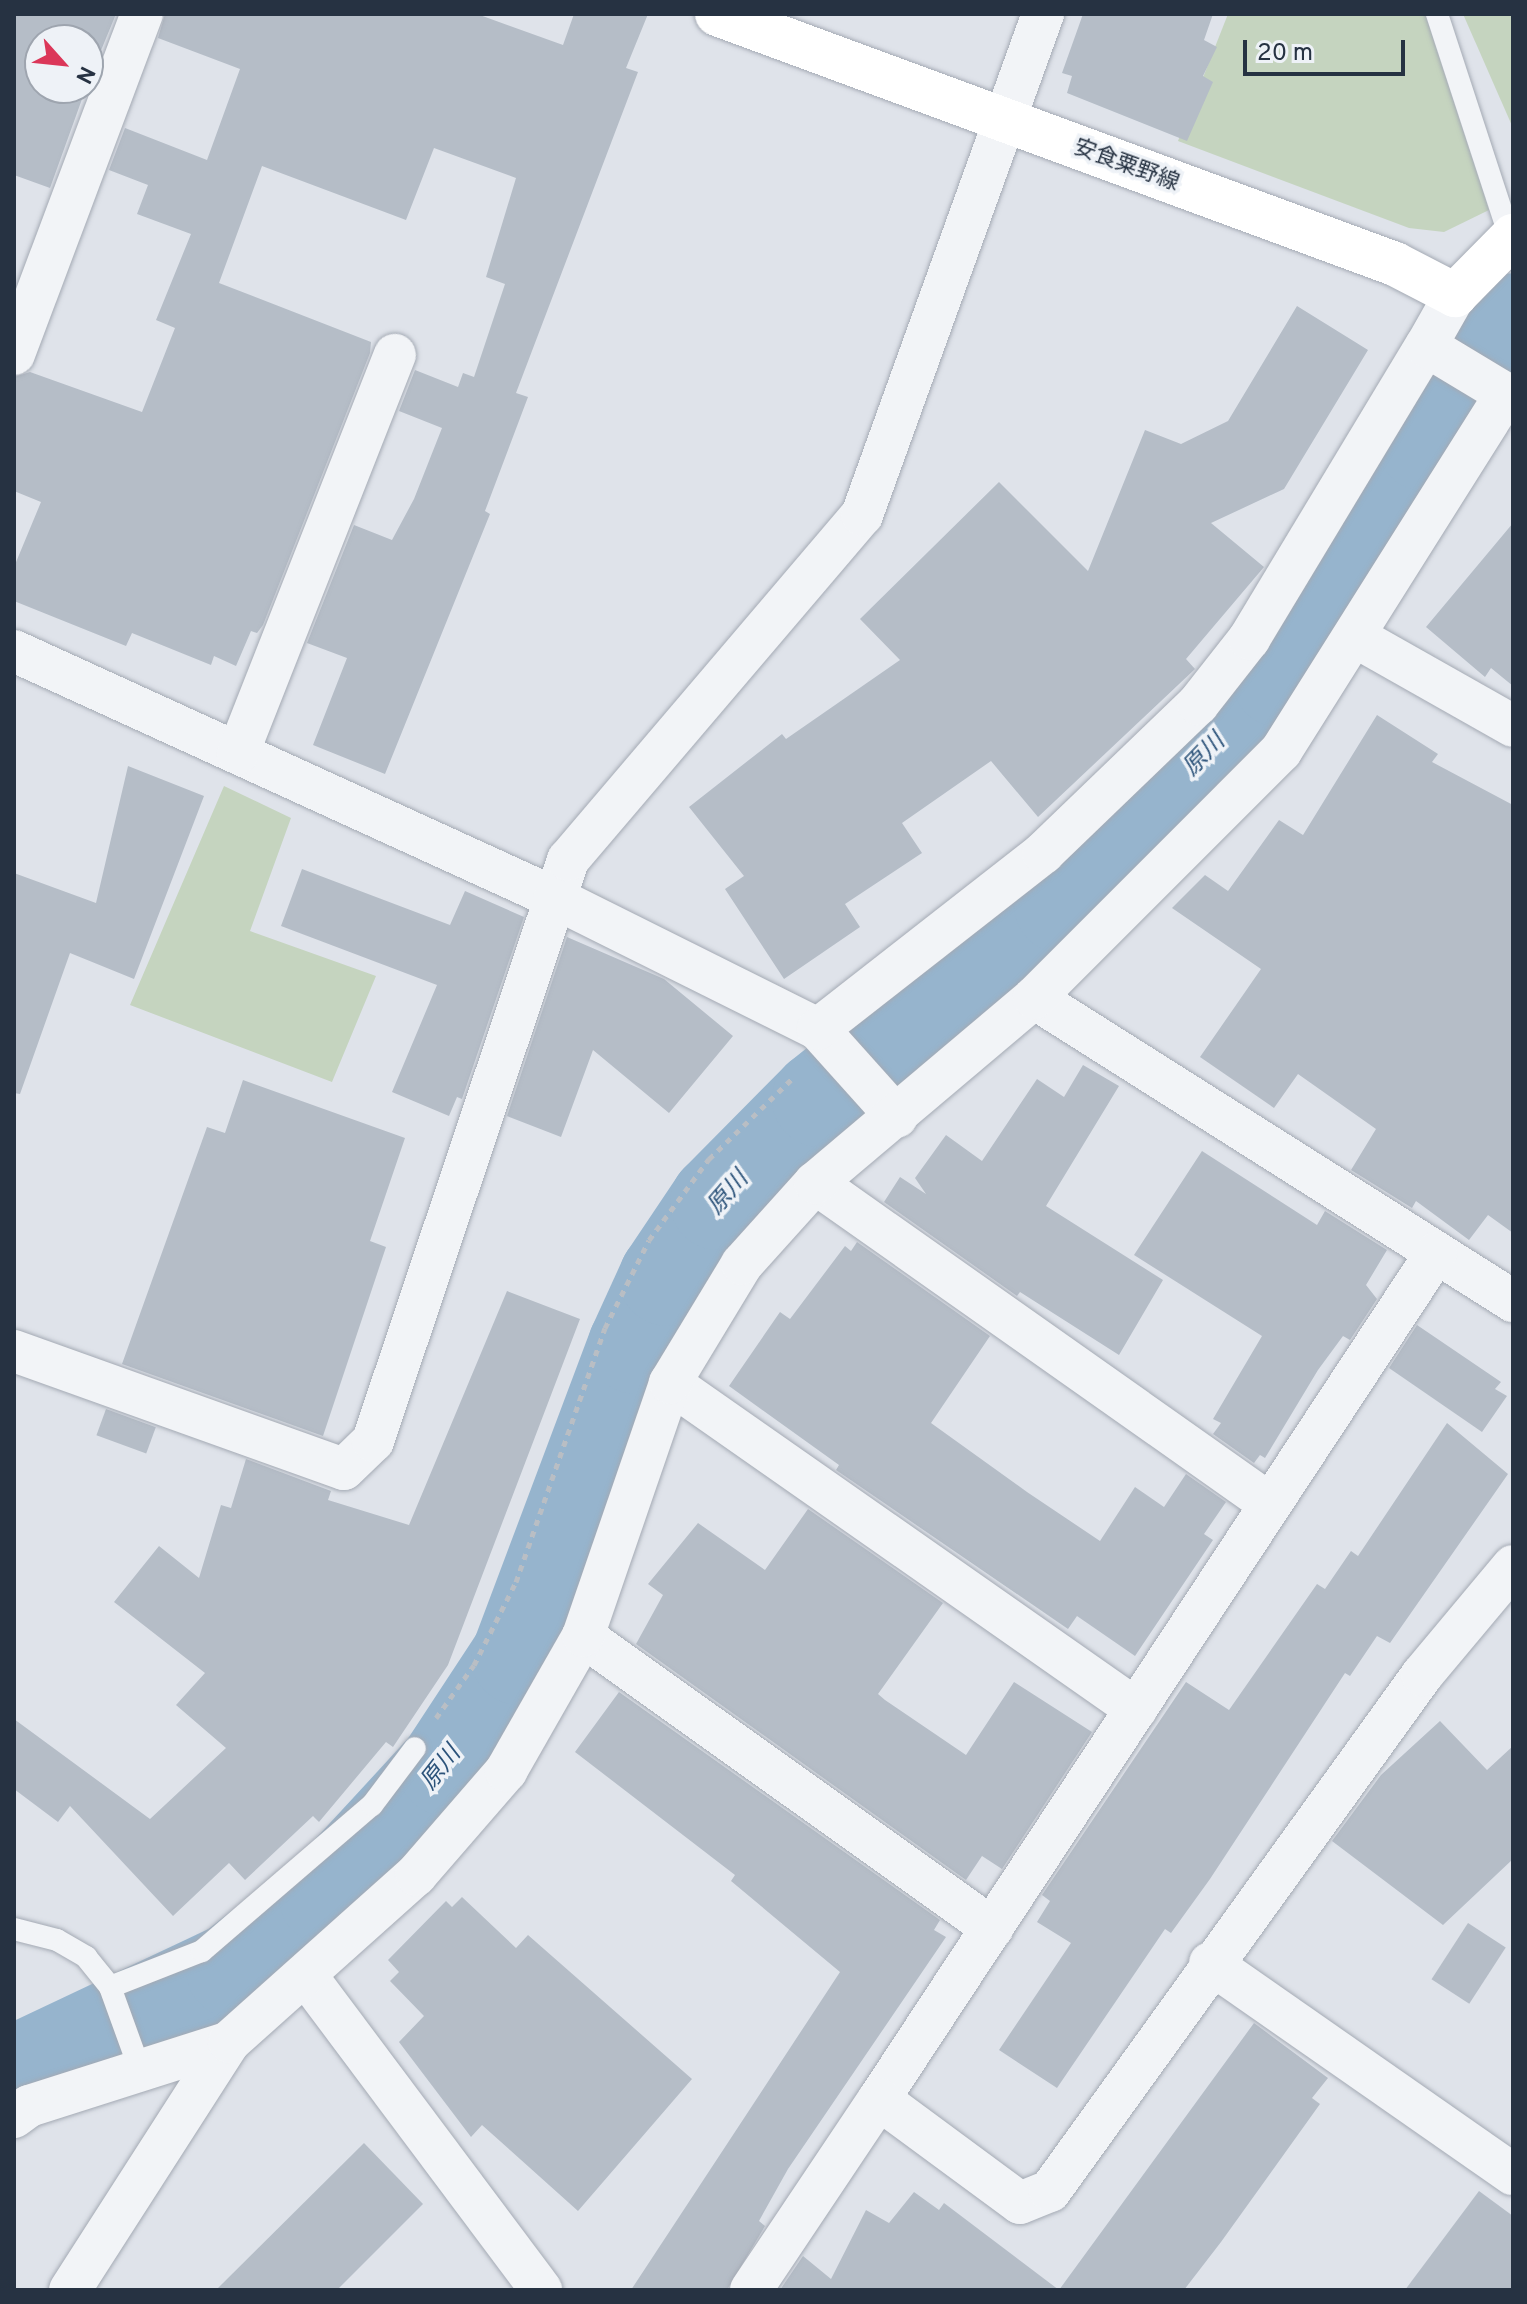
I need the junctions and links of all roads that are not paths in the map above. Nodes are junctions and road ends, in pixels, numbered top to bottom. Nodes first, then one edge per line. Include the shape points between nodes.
1 (142, 14) edge
2 (717, 14) edge
3 (1043, 14) edge
4 (1437, 14) edge
5 (1003, 122) junction
6 (1512, 237) edge
7 (1455, 295) junction
8 (1432, 350) junction
9 (14, 354) edge
10 (395, 355) dead end
11 (1356, 637) junction
12 (14, 651) edge
13 (1513, 726) edge
14 (238, 753) junction
15 (555, 898) junction
16 (1034, 998) junction
17 (825, 1038) junction
18 (897, 1117) junction
19 (815, 1183) junction
20 (1436, 1253) junction
21 (1513, 1301) edge
22 (14, 1351) edge
23 (670, 1383) junction
24 (1270, 1504) junction
25 (1513, 1566) edge
26 (583, 1636) junction
27 (1136, 1709) junction
28 (415, 1748) road end
29 (992, 1928) junction
30 (14, 1929) edge
31 (1210, 1963) junction
32 (307, 1977) junction
33 (112, 1992) junction
34 (229, 2042) junction
35 (136, 2056) junction
36 (879, 2099) junction
37 (14, 2117) edge
38 (1513, 2174) edge
39 (70, 2290) edge
40 (541, 2290) edge
41 (751, 2290) edge

1 - 9 street
2 - 5 main road, 安食粟野線
3 - 5 street
4 - 6 lane
5 - 7 main road, 安食粟野線 via 1395,264
5 - 15 street via 862,515 568,860
6 - 7 main road
7 - 8 street
8 - 11 street via 1506,394
8 - 17 street via 1249,639 1198,704 1043,853
10 - 14 street
11 - 13 street
11 - 16 street via 1281,751
12 - 14 street
14 - 15 street
15 - 17 street
15 - 22 street via 373,1441 344,1469
16 - 18 street
16 - 20 street
17 - 18 street
18 - 19 street
19 - 23 street via 742,1264
19 - 24 street
20 - 21 street
20 - 24 street
23 - 26 street
23 - 27 street
24 - 27 street
25 - 31 street via 1422,1675
26 - 29 street
26 - 32 street via 506,1771 416,1875
27 - 29 street
28 - 33 lane via 372,1805 202,1951
29 - 36 street
30 - 33 lane via 57,1940 86,1957
31 - 36 street via 1050,2191 1020,2203
31 - 38 street
32 - 34 street
32 - 40 street
33 - 35 lane
34 - 35 street
34 - 39 street
35 - 37 street
36 - 41 street

